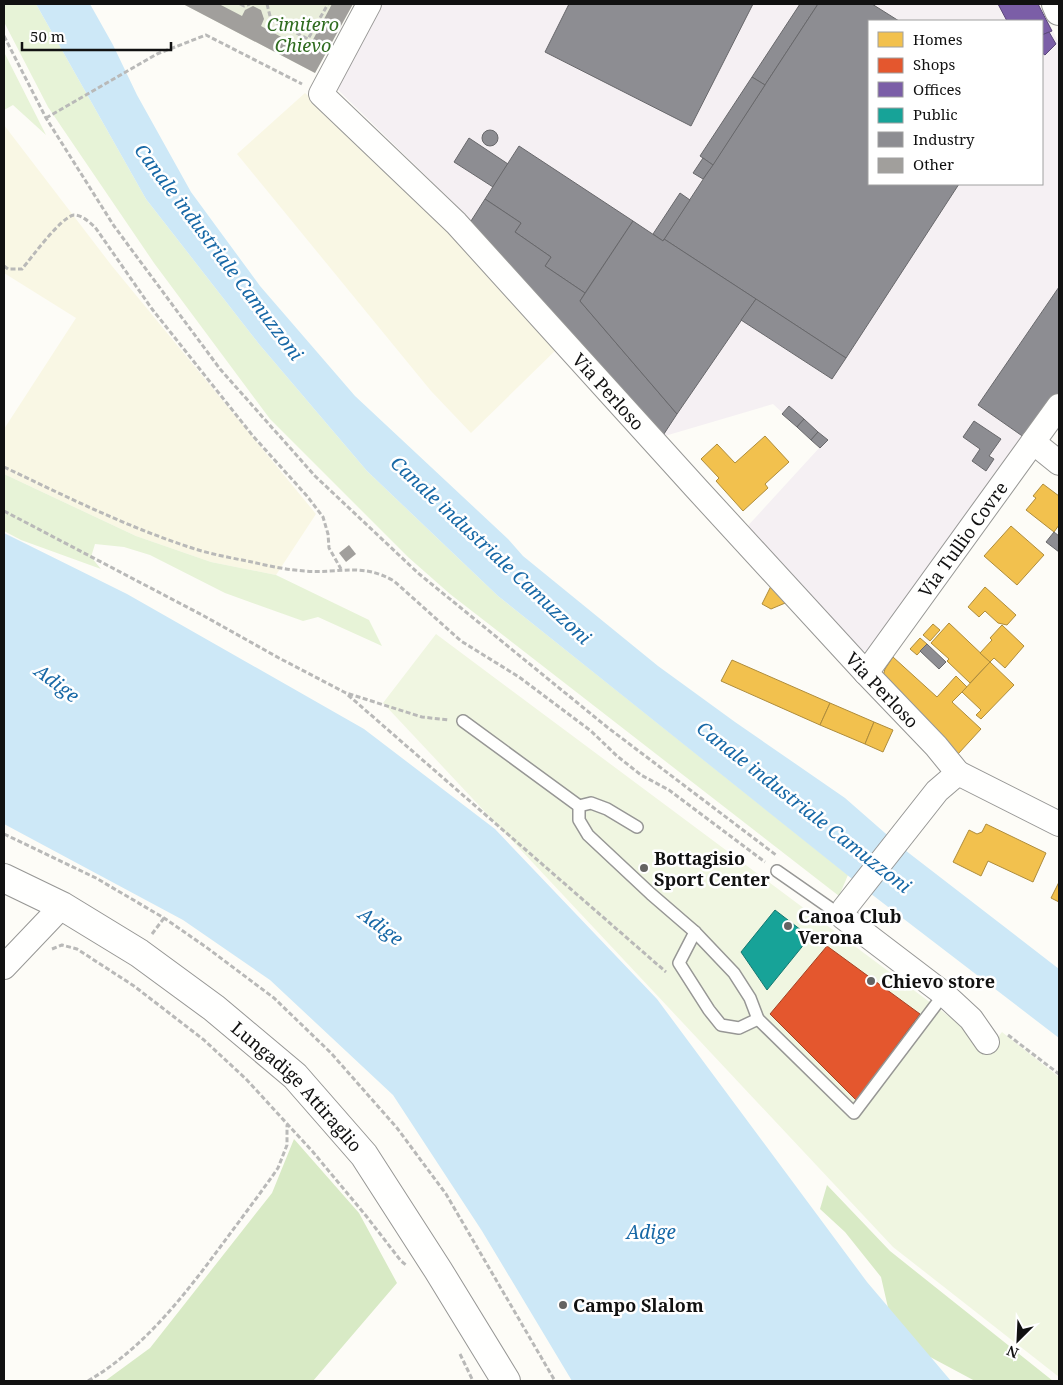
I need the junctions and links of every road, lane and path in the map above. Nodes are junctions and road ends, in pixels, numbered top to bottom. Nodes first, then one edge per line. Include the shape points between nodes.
1 (240, 4) edge
2 (250, 4) edge
3 (267, 4) edge
4 (328, 4) edge
5 (369, 4) edge
6 (1056, 4) edge
7 (1059, 11) edge
8 (4, 36) edge
9 (321, 94) junction
10 (46, 118) junction
11 (4, 266) edge
12 (1059, 406) edge
13 (1032, 442) junction
14 (1059, 463) edge
15 (4, 467) edge
16 (4, 511) edge
17 (341, 569) junction
18 (866, 673) junction
19 (346, 693) junction
20 (463, 721) joint
21 (958, 773) junction
22 (579, 806) junction
23 (1059, 824) edge
24 (637, 827) dead end
25 (777, 856) dead end
26 (777, 871) joint
27 (4, 878) edge
28 (62, 906) junction
29 (847, 908) junction
30 (695, 932) junction
31 (47, 954) dead end
32 (4, 967) edge
33 (672, 977) dead end
34 (944, 994) junction
35 (758, 1019) junction
36 (987, 1042) dead end
37 (288, 1125) junction
38 (401, 1262) dead end
39 (88, 1381) edge
40 (506, 1381) edge

1 - 2 path
3 - 4 path via 271,20 308,39
5 - 9 street
6 - 7 street
8 - 10 path
9 - 10 path via 206,35 157,54
9 - 18 street, Via Perloso via 456,223
10 - 25 path via 114,226 220,369 315,476 418,572 607,727
11 - 17 path via 22,269 65,218 76,215 95,227 152,309 253,436 308,496 323,517 329,548
12 - 13 street, Via Tullio Covre
13 - 14 street
13 - 18 street, Via Tullio Covre
15 - 17 path via 119,520 191,548 305,571
16 - 19 path
17 - 26 path via 383,574 394,581 461,641 519,677 591,731 641,775 669,790
18 - 21 street, Via Perloso
19 - 20 path via 422,717
19 - 33 path
20 - 22 lane
21 - 23 street, Via Perloso
21 - 29 street via 937,792
22 - 24 lane via 591,803
22 - 30 lane via 579,820 588,835
26 - 29 lane
27 - 28 street, Lungadige Attiraglio
28 - 32 street
28 - 40 street, Lungadige Attiraglio via 139,954 214,1008 295,1076 364,1155
29 - 34 street
30 - 35 lane via 734,973 750,998
30 - 35 lane via 679,963 709,1010 721,1025 739,1028
31 - 37 path via 62,945 77,949 134,986 204,1040
34 - 35 lane via 854,1112
34 - 36 street via 971,1019
37 - 38 path via 355,1202
37 - 39 path via 287,1145 278,1168 188,1291 135,1348

